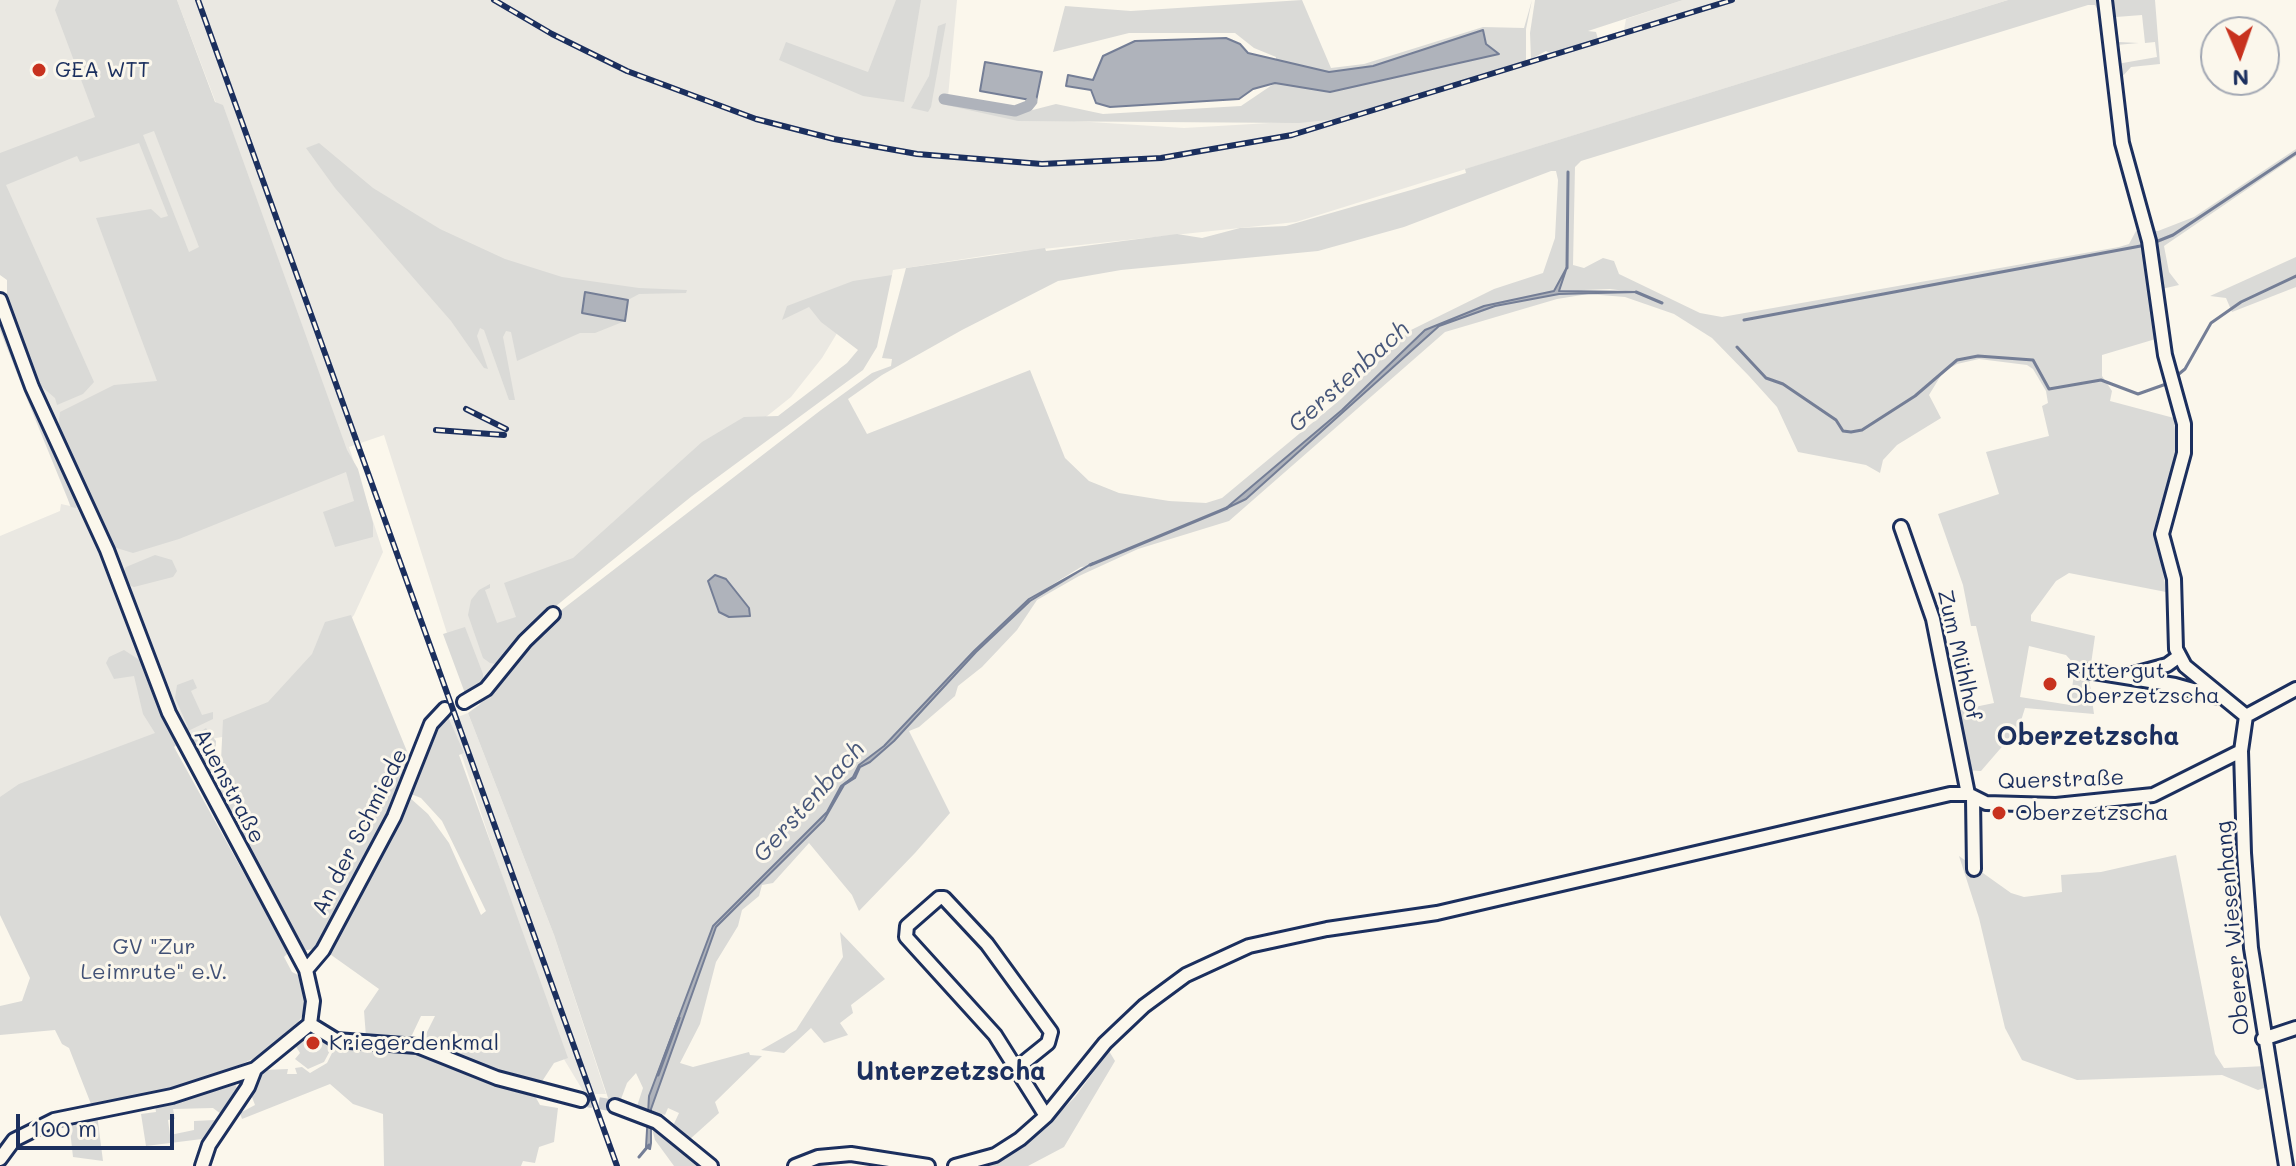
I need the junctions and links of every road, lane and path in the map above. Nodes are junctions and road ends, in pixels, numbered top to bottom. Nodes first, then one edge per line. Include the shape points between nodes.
1 (2105, 0) edge
2 (0, 300) edge
3 (1901, 527) dead end
4 (553, 614) dead end
5 (2178, 657) junction
6 (2088, 671) dead end
7 (2123, 676) junction
8 (2296, 689) edge
9 (2221, 698) junction
10 (464, 702) dead end
11 (445, 709) dead end
12 (2246, 716) junction
13 (2241, 751) junction
14 (1971, 796) junction
15 (1974, 869) dead end
16 (306, 970) junction
17 (310, 1024) junction
18 (2296, 1028) edge
19 (2263, 1039) junction
20 (1017, 1068) junction
21 (255, 1069) junction
22 (581, 1100) tunnel mouth
23 (615, 1106) tunnel mouth
24 (1046, 1116) junction
25 (0, 1159) edge
26 (202, 1166) edge
27 (711, 1166) edge
28 (795, 1166) edge
29 (928, 1166) edge
30 (955, 1166) edge
31 (2286, 1166) edge

1 - 5 street via 2122,143 2149,241 2184,424 2184,453 2162,534 2174,579
2 - 16 street, Auenstraße via 32,387 107,550 169,713
3 - 14 street, Zum Mühlhof via 1933,619
4 - 10 street via 486,689
5 - 7 street
5 - 9 street
6 - 7 street
7 - 9 street
8 - 12 street
9 - 12 street
11 - 16 street, An der Schmiede via 431,724 406,793 323,950
12 - 13 street
13 - 14 street, Querstraße via 2153,795 2056,805 1986,803
13 - 19 street, Oberer Wiesenhang via 2245,869
14 - 15 street, Querstraße
14 - 24 street, Querstraße via 1950,794 1437,913 1249,946 1186,975 1105,1043
16 - 17 street, Auenstraße via 313,1001
17 - 21 street
17 - 22 street via 336,1040 417,1046 497,1078
18 - 19 street
19 - 31 street, Oberer Wiesenhang
20 - 20 street via 962,995 906,937 907,926 939,898 987,944 1051,1032 1048,1043
20 - 24 street
21 - 25 street via 172,1096 54,1120 14,1140
21 - 26 street
23 - 27 street via 657,1122
24 - 30 street, Querstraße via 995,1155
28 - 29 street via 851,1154

